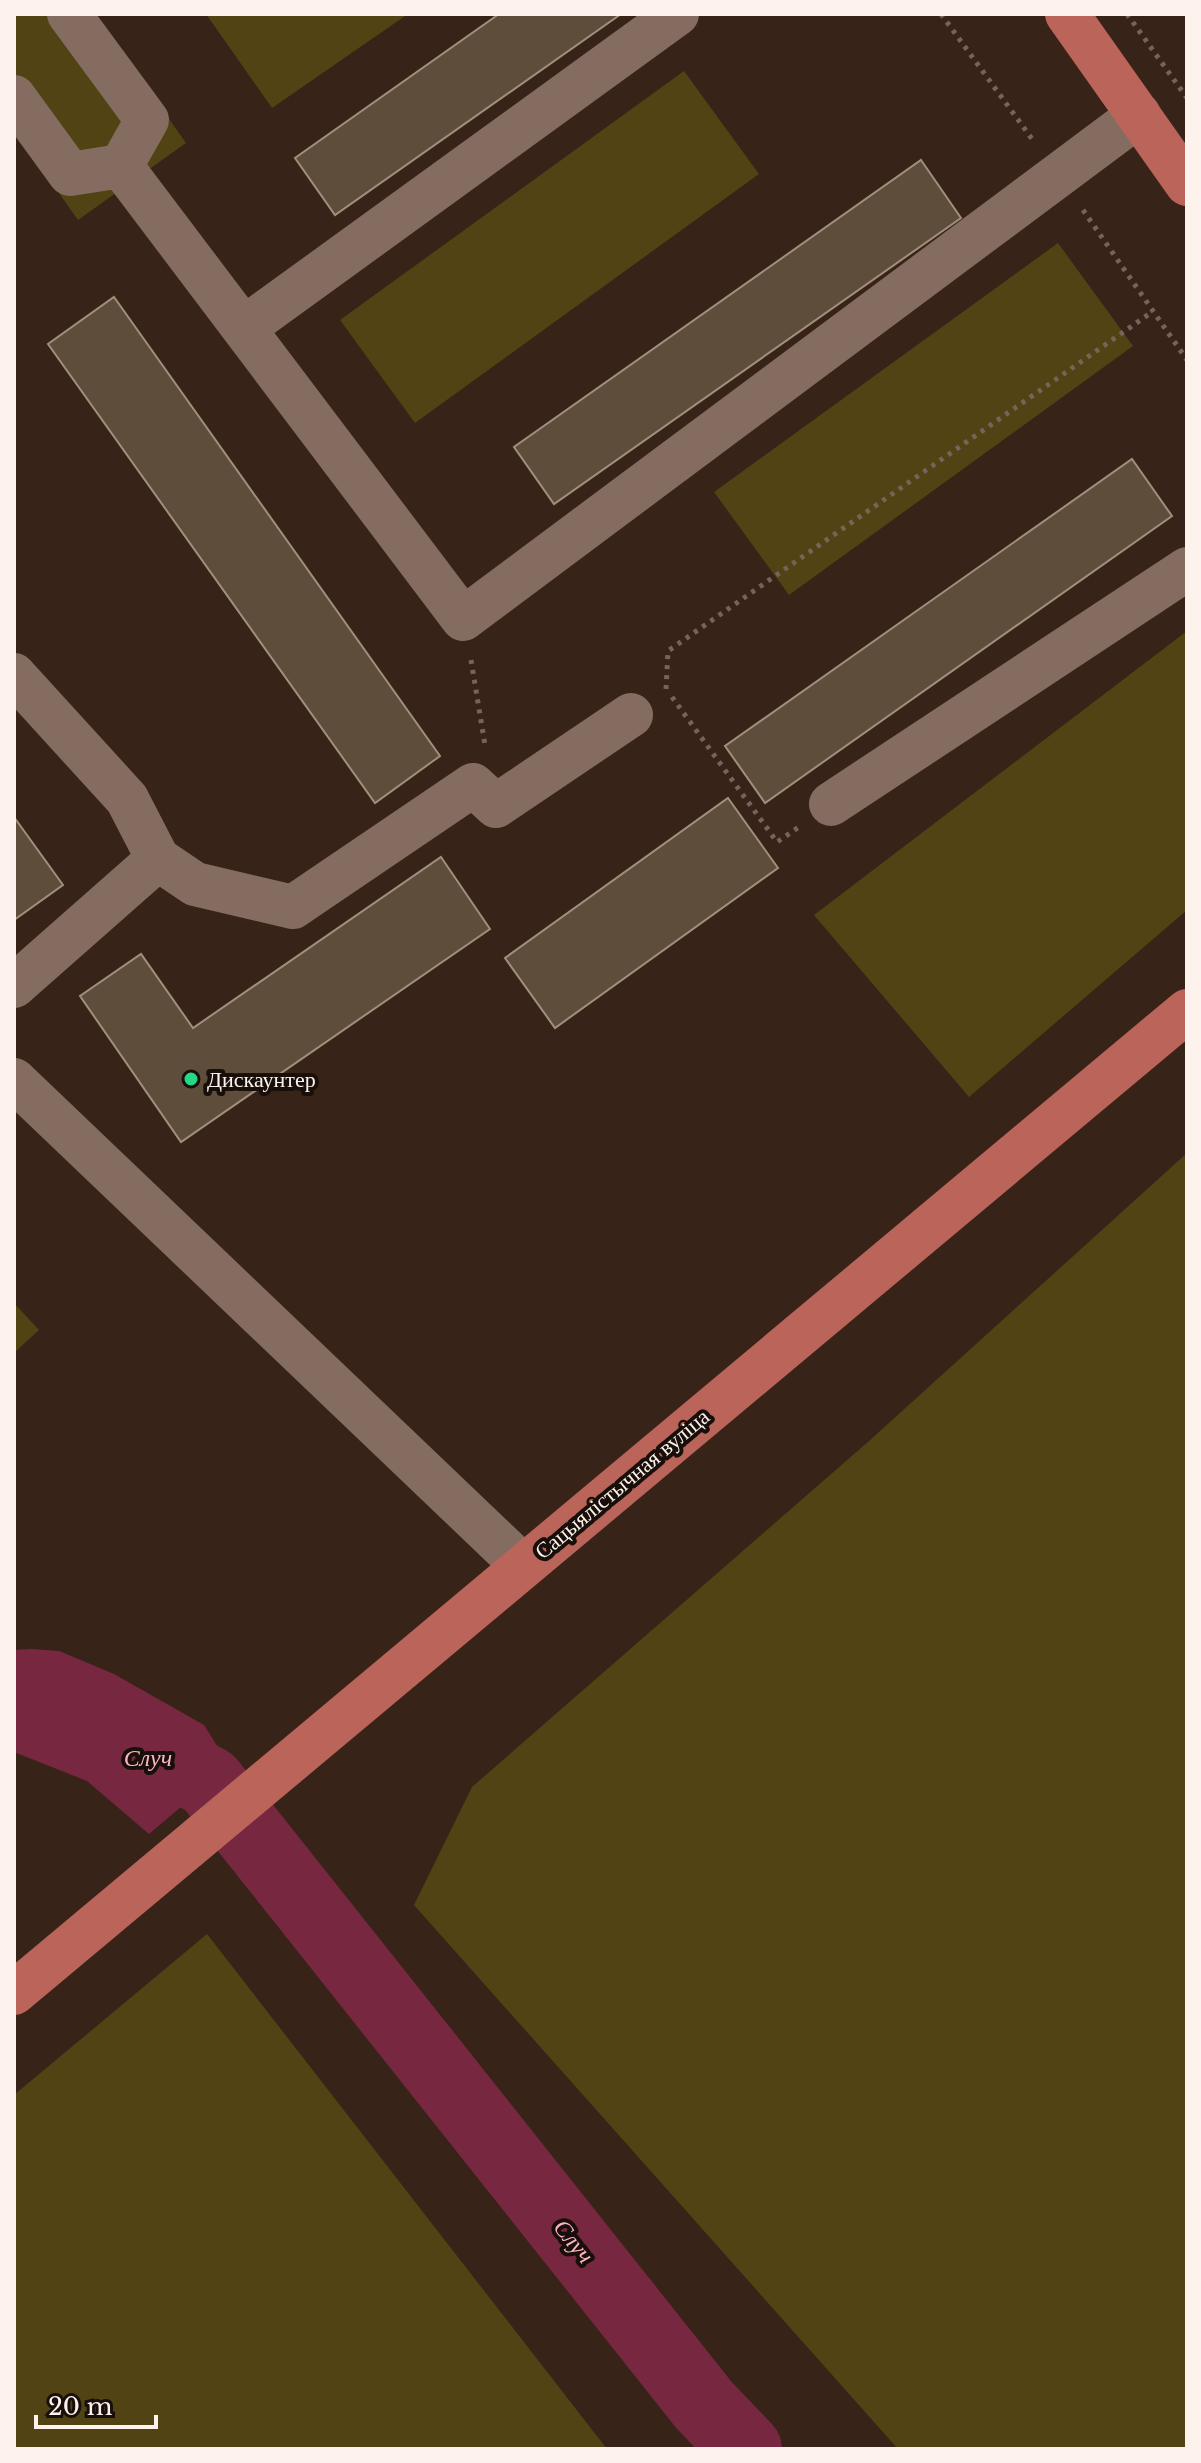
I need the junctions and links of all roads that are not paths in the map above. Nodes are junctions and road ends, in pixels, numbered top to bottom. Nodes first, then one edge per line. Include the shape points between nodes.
1 (69, 14) edge
2 (677, 14) edge
3 (1067, 14) edge
4 (14, 97) edge
5 (1139, 115) junction
6 (121, 166) junction
7 (1187, 184) edge
8 (244, 328) junction
9 (1187, 569) edge
10 (14, 675) edge
11 (631, 715) road end
12 (831, 804) road end
13 (158, 859) junction
14 (14, 986) edge
15 (1187, 1011) edge
16 (14, 1080) edge
17 (523, 1566) junction
18 (14, 1993) edge

1 - 6 street via 147,120
2 - 8 street
3 - 5 main road
4 - 6 street via 70,174
5 - 7 main road
5 - 8 street via 463,619
6 - 8 street
9 - 12 street
10 - 13 street via 127,799
11 - 13 street via 496,806 473,785 293,907 195,884
13 - 14 street
15 - 17 main road, Сацыялістычная вуліца
16 - 17 street, Сацыялістычная вуліца
17 - 18 main road

